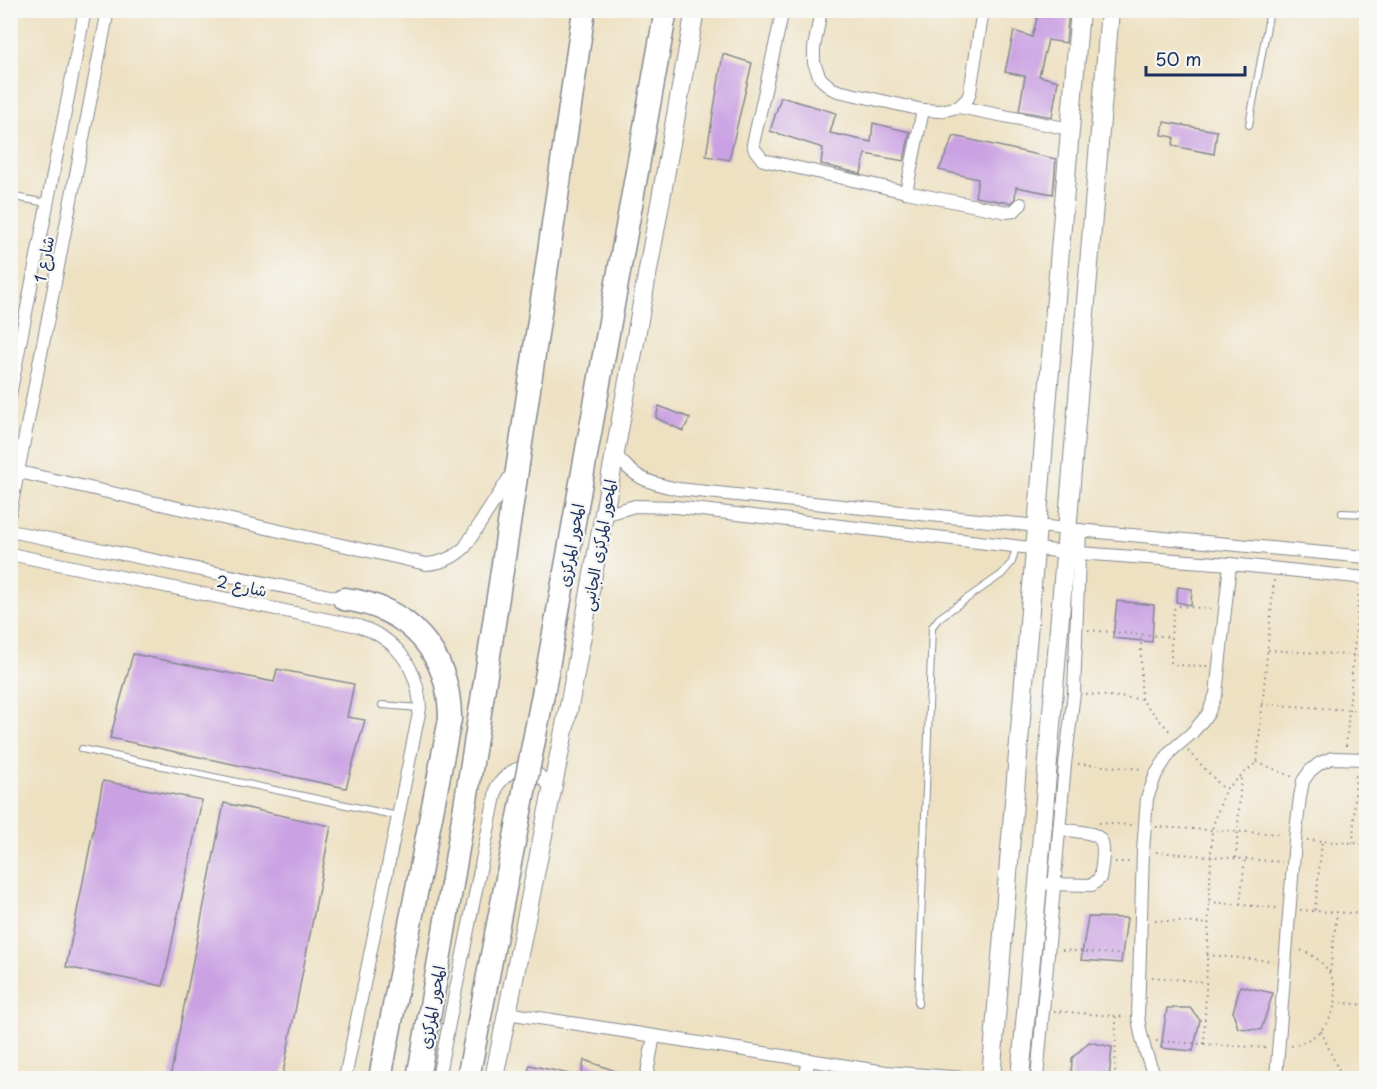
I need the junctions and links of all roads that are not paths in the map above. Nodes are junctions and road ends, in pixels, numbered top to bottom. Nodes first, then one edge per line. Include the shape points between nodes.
1 (85, 10) edge
2 (108, 10) edge
3 (584, 10) edge
4 (666, 10) edge
5 (695, 10) edge
6 (783, 10) edge
7 (821, 10) edge
8 (983, 10) edge
9 (1110, 10) edge
10 (1270, 10) edge
11 (1079, 18) edge
12 (1108, 29) junction
13 (1074, 75) junction
14 (1104, 82) junction
15 (958, 107) junction
16 (923, 110) junction
17 (1249, 125) dead end
18 (1070, 129) junction
19 (906, 192) junction
20 (10, 196) edge
21 (46, 203) junction
22 (1021, 204) dead end
23 (10, 395) edge
24 (614, 452) junction
25 (519, 461) junction
26 (15, 471) edge
27 (678, 489) junction
28 (676, 507) junction
29 (10, 513) edge
30 (1342, 513) dead end
31 (1366, 514) edge
32 (604, 515) junction
33 (1037, 526) junction
34 (1073, 530) junction
35 (10, 531) edge
36 (1026, 547) junction
37 (1072, 552) junction
38 (10, 554) edge
39 (1366, 557) edge
40 (1230, 564) junction
41 (1363, 578) edge
42 (344, 599) joint
43 (382, 705) dead end
44 (420, 708) junction
45 (82, 749) dead end
46 (1356, 758) edge
47 (552, 789) junction
48 (398, 816) junction
49 (1060, 829) junction
50 (1047, 884) junction
51 (918, 1004) dead end
52 (507, 1013) junction
53 (654, 1036) junction
54 (809, 1060) junction
55 (1032, 1077) edge
56 (345, 1078) edge
57 (380, 1078) edge
58 (418, 1078) edge
59 (438, 1078) edge
60 (468, 1078) edge
61 (494, 1078) edge
62 (646, 1078) edge
63 (805, 1078) edge
64 (965, 1078) edge
65 (991, 1078) edge
66 (1156, 1078) edge
67 (1276, 1078) edge

1 - 21 street, شارع 1
2 - 26 street, شارع 1
3 - 25 highway, المحور المركزى
4 - 60 highway, المحور المركزى, bridge via 544,689
5 - 24 street, المحور المركزى الجانبى
6 - 19 street via 753,144 758,156 768,162
7 - 16 street via 813,56 816,71 825,84 838,92
8 - 15 street via 970,92
9 - 12 street
10 - 17 lane
11 - 12 street via 1085,32 1095,35
11 - 13 street
12 - 14 street
13 - 14 street via 1083,70 1094,71
13 - 18 street
14 - 34 street
15 - 16 street
15 - 18 street
16 - 19 street
18 - 33 street
19 - 22 street via 1007,212
20 - 21 lane
21 - 23 street, شارع 1
24 - 27 street via 641,478
24 - 32 street, المحور المركزى الجانبى
25 - 26 street via 465,547 452,558 435,564
25 - 58 highway, المحور المركزى
26 - 29 street, شارع 1
27 - 28 street
27 - 33 street
28 - 32 street via 635,506
28 - 36 street
30 - 31 lane
32 - 47 street, المحور المركزى الجانبى
33 - 34 street
33 - 36 street
34 - 37 street
34 - 39 street
35 - 42 street, شارع 2
36 - 37 street
36 - 51 lane via 1002,574 932,627
36 - 65 street
37 - 40 street
37 - 49 street via 1074,693
37 - 50 street
38 - 44 street, شارع 2 via 368,629 388,640 403,656 414,675
40 - 41 street
40 - 66 street via 1216,694 1208,714 1171,751 1147,798 1138,1017 1141,1040
42 - 57 highway via 373,605 411,627 438,662 450,704
43 - 44 lane
44 - 48 street
45 - 48 lane
46 - 67 street via 1332,758 1320,763 1303,781
47 - 52 street, المحور المركزى الجانبى
47 - 59 street via 537,771 522,767 509,771 497,786
48 - 56 street
49 - 50 street
49 - 50 street via 1101,838 1104,844 1100,878 1092,885
50 - 55 street
50 - 55 street via 1049,949
52 - 53 street
52 - 61 street, المحور المركزى الجانبى
53 - 54 street
53 - 62 street
54 - 63 street
54 - 64 street via 886,1072

